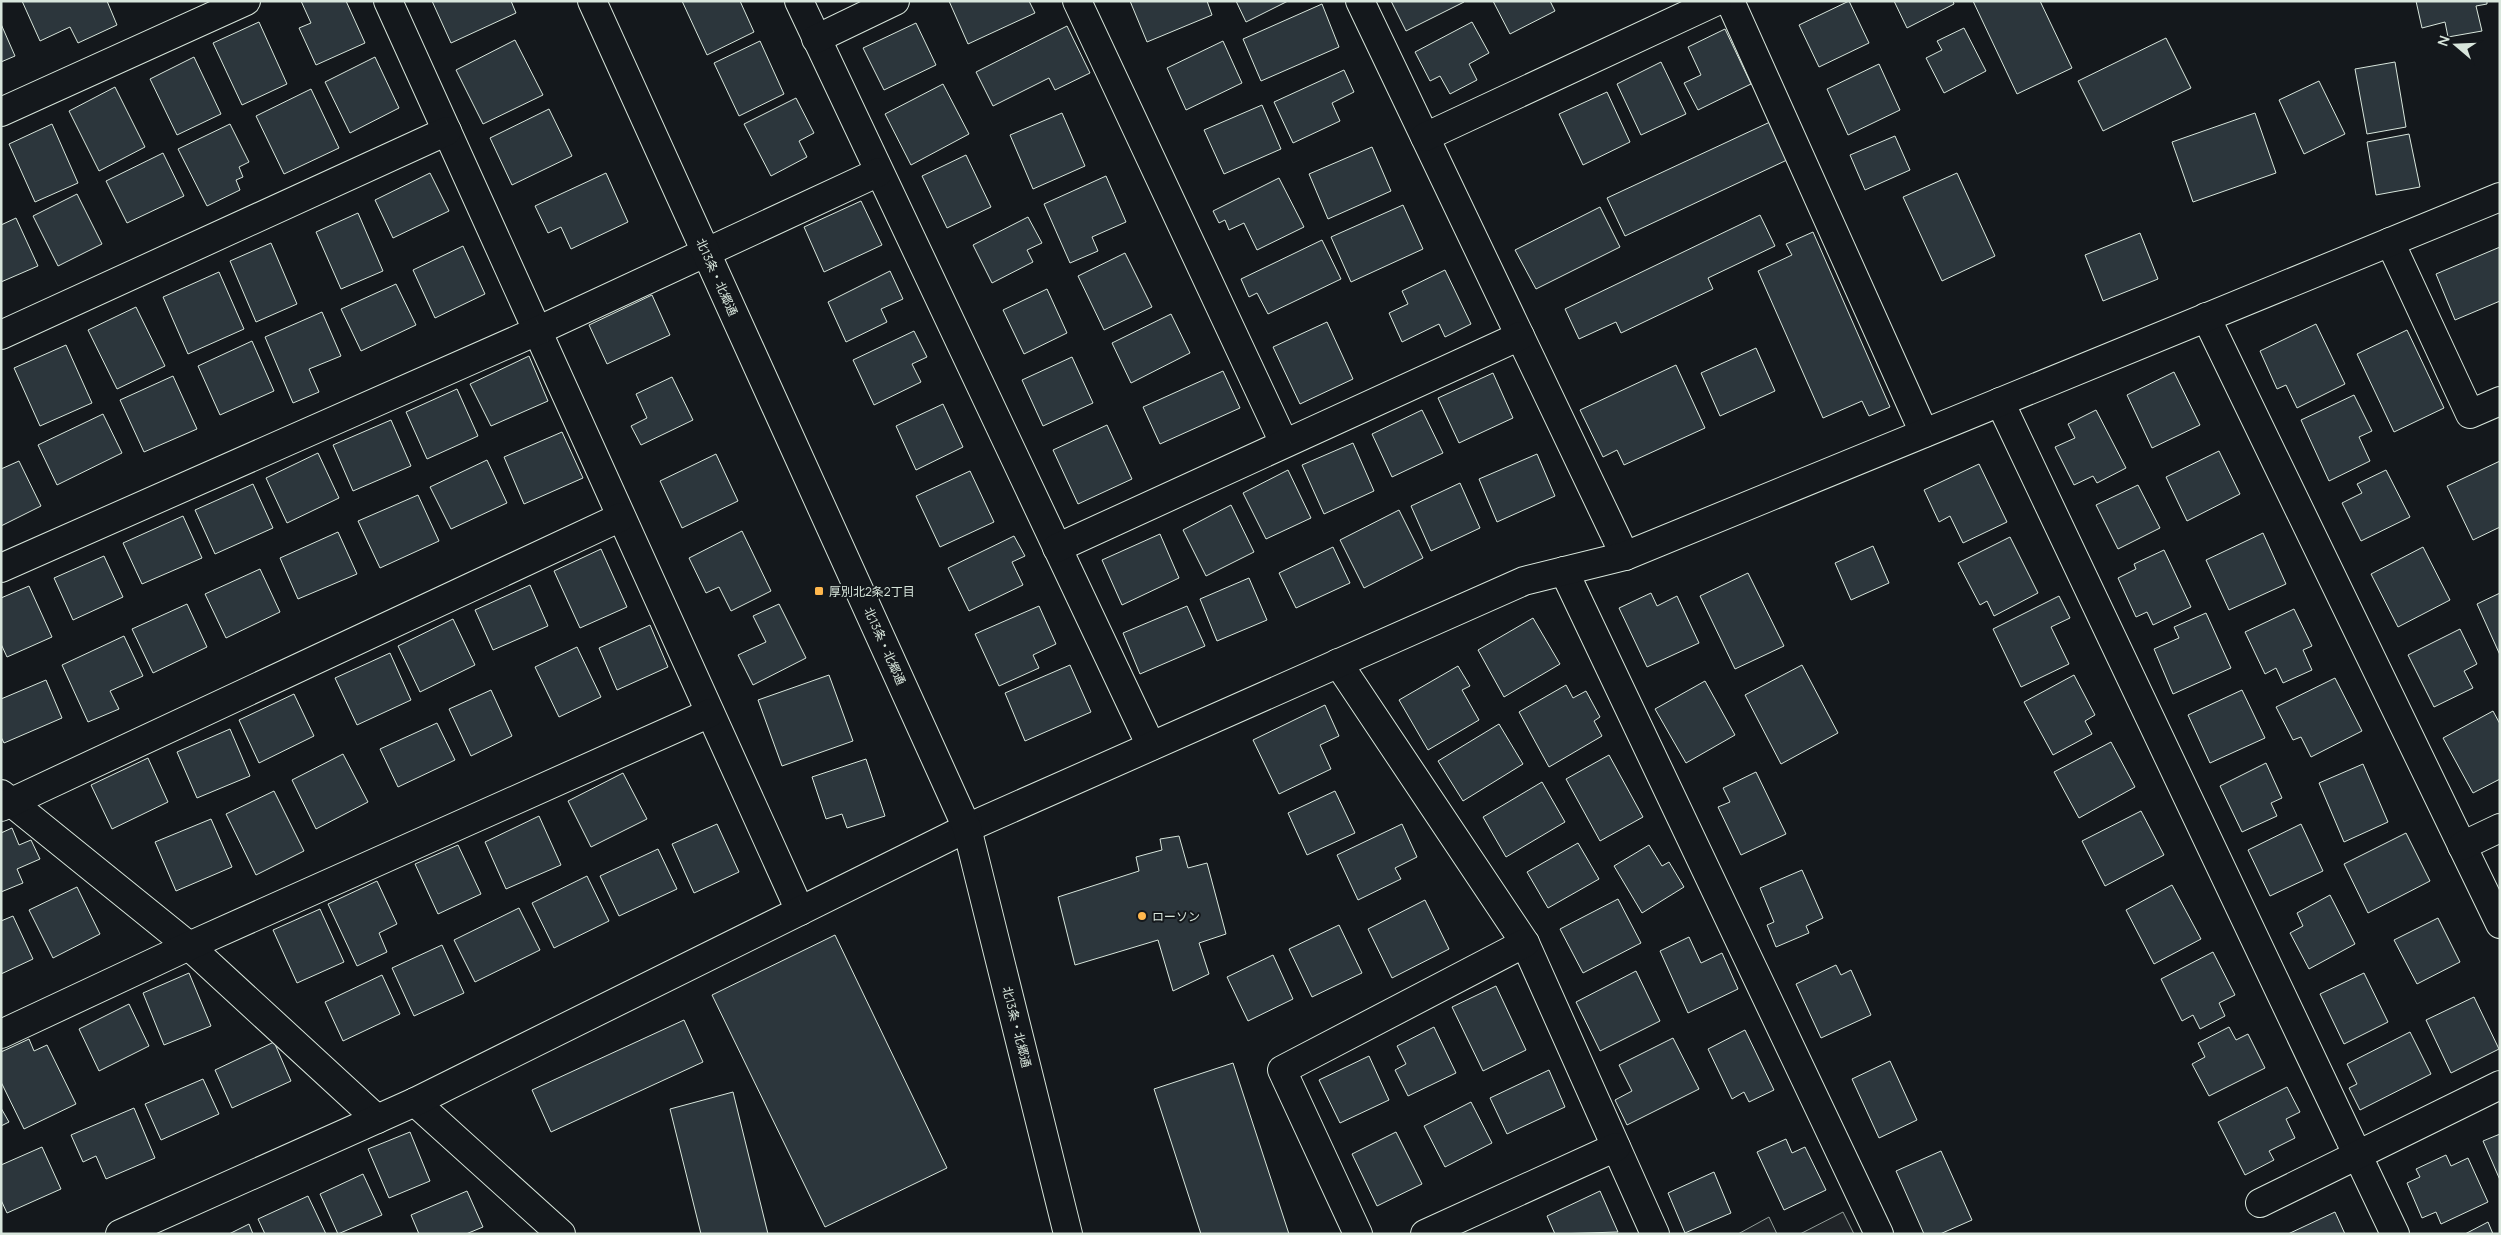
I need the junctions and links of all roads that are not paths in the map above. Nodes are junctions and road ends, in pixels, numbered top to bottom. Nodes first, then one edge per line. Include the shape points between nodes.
1 (246, 1) edge
2 (388, 1) edge
3 (592, 1) edge
4 (799, 1) edge
5 (895, 1) edge
6 (1077, 1) edge
7 (1360, 1) edge
8 (1717, 1) edge
9 (1730, 1) edge
10 (816, 39) junction
11 (1, 112) edge
12 (447, 131) junction
13 (1425, 137) junction
14 (879, 172) junction
15 (2500, 197) edge
16 (2390, 242) junction
17 (706, 253) junction
18 (2206, 317) junction
19 (537, 331) junction
20 (1, 335) edge
21 (1520, 336) junction
22 (2500, 400) edge
23 (2000, 402) junction
24 (1924, 433) junction
25 (1284, 443) junction
26 (621, 517) junction
27 (1057, 548) junction
28 (1625, 556) junction
29 (1, 568) edge
30 (1564, 570) junction
31 (1338, 664) junction
32 (710, 713) junction
33 (1151, 746) junction
34 (4, 801) edge
35 (968, 828) junction
36 (2500, 828) edge
37 (2462, 846) junction
38 (800, 911) junction
39 (2500, 924) edge
40 (1524, 943) junction
41 (188, 946) junction
42 (1, 1034) edge
43 (2500, 1085) edge
44 (415, 1102) junction
45 (377, 1118) junction
46 (1616, 1147) junction
47 (2358, 1155) junction
48 (2260, 1203) dead end
49 (120, 1234) edge
50 (562, 1234) edge
51 (1068, 1234) edge
52 (1358, 1234) edge
53 (1425, 1234) edge
54 (1655, 1234) edge
55 (1879, 1234) edge
56 (2395, 1234) edge

1 - 11 street
2 - 12 street
3 - 17 street, 北13条・北郷通
4 - 10 street
5 - 10 street
6 - 25 street
7 - 13 street
8 - 13 street
9 - 24 street
10 - 14 street
12 - 19 street
12 - 20 street
13 - 21 street
14 - 17 street
14 - 27 street
15 - 16 street
16 - 18 street
16 - 22 street via 2470,414
17 - 19 street
17 - 35 street, 北13条・北郷通
18 - 23 street
18 - 37 street
19 - 26 street
19 - 29 street
21 - 25 street
21 - 28 street
23 - 24 street
23 - 47 street
24 - 28 street
25 - 27 street
26 - 32 street
26 - 34 street
27 - 33 street
28 - 30 street
30 - 31 street via 1524,581
30 - 55 street
31 - 33 street
31 - 40 street
32 - 38 street
32 - 41 street
33 - 35 street
34 - 41 street
35 - 38 street
35 - 51 street, 北13条・北郷通
36 - 37 street
37 - 39 street
38 - 44 street
40 - 46 street
40 - 52 street via 1282,1070
41 - 42 street
41 - 45 street
43 - 47 street
44 - 45 street
44 - 50 street
45 - 49 street
46 - 53 street
46 - 54 street
47 - 48 street
47 - 56 street

